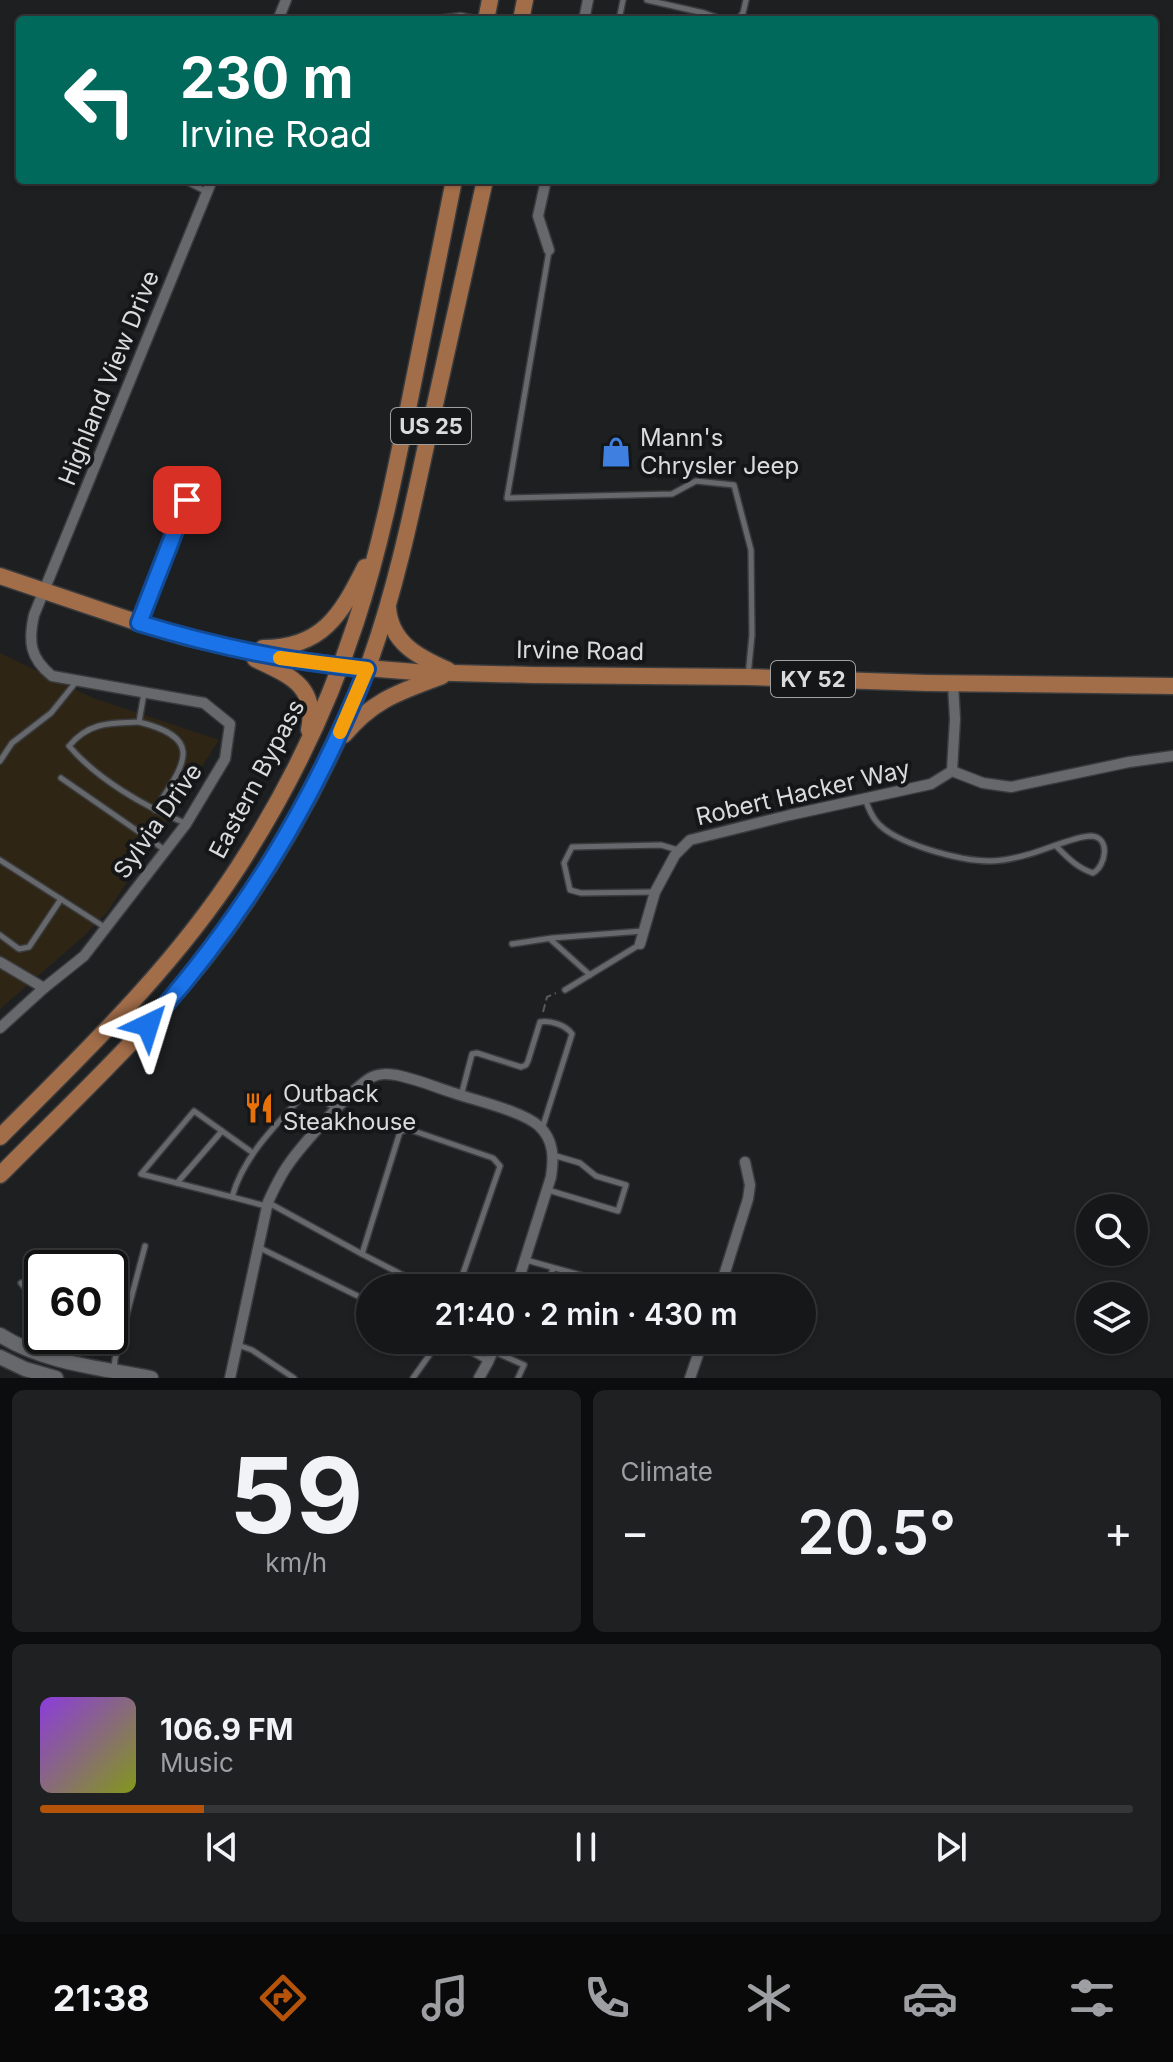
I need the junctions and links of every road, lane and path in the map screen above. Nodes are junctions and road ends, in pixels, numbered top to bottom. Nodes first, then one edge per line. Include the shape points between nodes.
1 (647, 0) edge
2 (713, 16) edge
3 (191, 184) edge
4 (210, 184) edge
5 (453, 184) edge
6 (484, 184) edge
7 (545, 184) edge
8 (207, 192) junction
9 (549, 250) joint
10 (187, 500) dead end
11 (382, 533) junction
12 (0, 576) edge
13 (44, 592) junction
14 (388, 607) junction
15 (139, 623) junction
16 (235, 649) junction
17 (341, 666) junction
18 (367, 669) junction
19 (453, 673) junction
20 (748, 677) junction
21 (76, 681) junction
22 (953, 684) junction
23 (1173, 686) edge
24 (144, 693) junction
25 (139, 722) junction
26 (304, 750) junction
27 (331, 752) junction
28 (1173, 756) edge
29 (0, 761) edge
30 (952, 771) junction
31 (61, 778) dead end
32 (865, 798) junction
33 (155, 810) junction
34 (186, 824) junction
35 (1056, 846) junction
36 (166, 850) junction
37 (679, 851) junction
38 (0, 860) edge
39 (655, 892) junction
40 (61, 899) junction
41 (106, 928) junction
42 (644, 931) junction
43 (0, 935) edge
44 (549, 938) junction
45 (512, 944) dead end
46 (640, 944) joint
47 (0, 962) edge
48 (590, 975) junction
49 (44, 988) junction
50 (565, 990) joint
51 (540, 1022) junction
52 (0, 1028) edge
53 (461, 1096) junction
54 (336, 1110) junction
55 (542, 1130) junction
56 (222, 1131) junction
57 (0, 1137) edge
58 (253, 1153) junction
59 (553, 1155) junction
60 (745, 1162) dead end
61 (0, 1175) edge
62 (177, 1183) junction
63 (547, 1189) junction
64 (232, 1197) junction
65 (268, 1204) junction
66 (145, 1246) dead end
67 (259, 1247) junction
68 (362, 1254) junction
69 (525, 1259) junction
70 (553, 1268) junction
71 (401, 1274) edge
72 (463, 1274) edge
73 (520, 1274) edge
74 (551, 1274) edge
75 (576, 1274) edge
76 (724, 1274) edge
77 (21, 1283) dead end
78 (24, 1287) edge
79 (356, 1295) edge
80 (128, 1312) edge
81 (0, 1335) edge
82 (237, 1345) junction
83 (118, 1354) edge
84 (430, 1354) edge
85 (484, 1354) edge
86 (492, 1354) edge
87 (698, 1354) edge
88 (0, 1357) edge
89 (491, 1357) junction
90 (60, 1360) junction
91 (113, 1374) edge
92 (54, 1378) edge
93 (151, 1378) edge
94 (230, 1378) edge
95 (294, 1378) edge
96 (413, 1378) edge
97 (479, 1378) edge
98 (518, 1378) edge
99 (690, 1378) edge

1 - 2 lane
3 - 8 lane
4 - 8 street, Highland View Drive
5 - 11 main road, Eastern Bypass / US 25
6 - 14 main road, Eastern Bypass / US 25
7 - 9 street via 538,216
8 - 13 street, Highland View Drive
9 - 20 lane via 507,498 672,494 696,481 734,485 751,550
10 - 15 street
11 - 16 main road via 347,602 327,627 287,647
11 - 17 main road, Eastern Bypass / US 25
12 - 13 main road, Irvine Road / KY 52
13 - 15 main road, Irvine Road / KY 52
13 - 21 street, Sylvia Drive via 34,615 31,649 52,676
14 - 18 main road, Eastern Bypass / US 25
14 - 19 main road via 394,633 403,644
15 - 16 main road, Irvine Road / KY 52
16 - 17 main road, Irvine Road / KY 52
16 - 26 main road via 301,686 311,708
17 - 18 main road, Irvine Road / KY 52
17 - 26 main road, Eastern Bypass / US 25
18 - 19 main road, Irvine Road / KY 52
18 - 27 main road, Eastern Bypass / US 25
19 - 20 main road, Irvine Road / KY 52
19 - 27 main road via 376,704
20 - 22 main road, Irvine Road / KY 52
21 - 24 street, Sylvia Drive
21 - 29 lane
22 - 23 main road, Irvine Road / KY 52
22 - 30 street
24 - 25 lane
24 - 34 street, Sylvia Drive via 204,703 230,724 225,759
25 - 33 lane via 168,731 183,752 182,765
25 - 33 lane via 89,728 69,746 86,765
26 - 57 main road, Eastern Bypass / US 25 via 245,856 187,939
27 - 61 main road, Eastern Bypass / US 25 via 270,865 206,957 148,1025
28 - 30 street via 1011,787
30 - 32 street, Robert Hacker Way via 931,784
31 - 36 lane
32 - 35 lane via 878,824 896,837 957,858 992,862
32 - 37 street, Robert Hacker Way via 690,840
33 - 34 lane
34 - 36 street, Sylvia Drive
35 - 35 lane via 1093,836 1106,857 1093,873
36 - 41 street, Sylvia Drive
37 - 39 street, Robert Hacker Way
37 - 39 lane via 661,845 572,847 564,863 570,890
38 - 40 lane
39 - 42 street, Robert Hacker Way
40 - 41 lane
40 - 43 lane via 29,947 19,949
41 - 49 street, Sylvia Drive via 84,956
42 - 44 lane
42 - 46 street, Robert Hacker Way
44 - 45 lane
44 - 48 lane
46 - 48 lane
47 - 49 street
48 - 50 lane
49 - 52 street, Sylvia Drive
50 - 51 path via 547,997
51 - 53 lane via 526,1065 472,1054
51 - 55 lane via 568,1028 572,1034
53 - 54 street via 382,1074 361,1084
53 - 55 street via 528,1119
54 - 58 lane via 308,1090
54 - 65 street via 290,1162
55 - 59 street
56 - 58 lane
56 - 62 lane
56 - 62 lane via 194,1111 141,1174
58 - 64 lane
59 - 63 street
59 - 63 lane via 626,1185 618,1211
60 - 76 street via 748,1199
62 - 64 lane
63 - 69 street
64 - 65 lane
65 - 67 street
65 - 68 lane
66 - 80 lane
67 - 79 lane
67 - 82 street
68 - 71 lane
68 - 72 lane via 400,1132 408,1129 493,1158 500,1166
69 - 70 lane
69 - 73 street
70 - 74 lane
70 - 75 lane
77 - 78 lane
81 - 90 street
82 - 94 street
82 - 95 lane
83 - 91 lane
84 - 96 lane
85 - 89 lane
86 - 89 street
87 - 99 street
88 - 92 street
89 - 97 street
89 - 98 lane via 524,1365
90 - 91 street
90 - 92 lane
91 - 93 street

